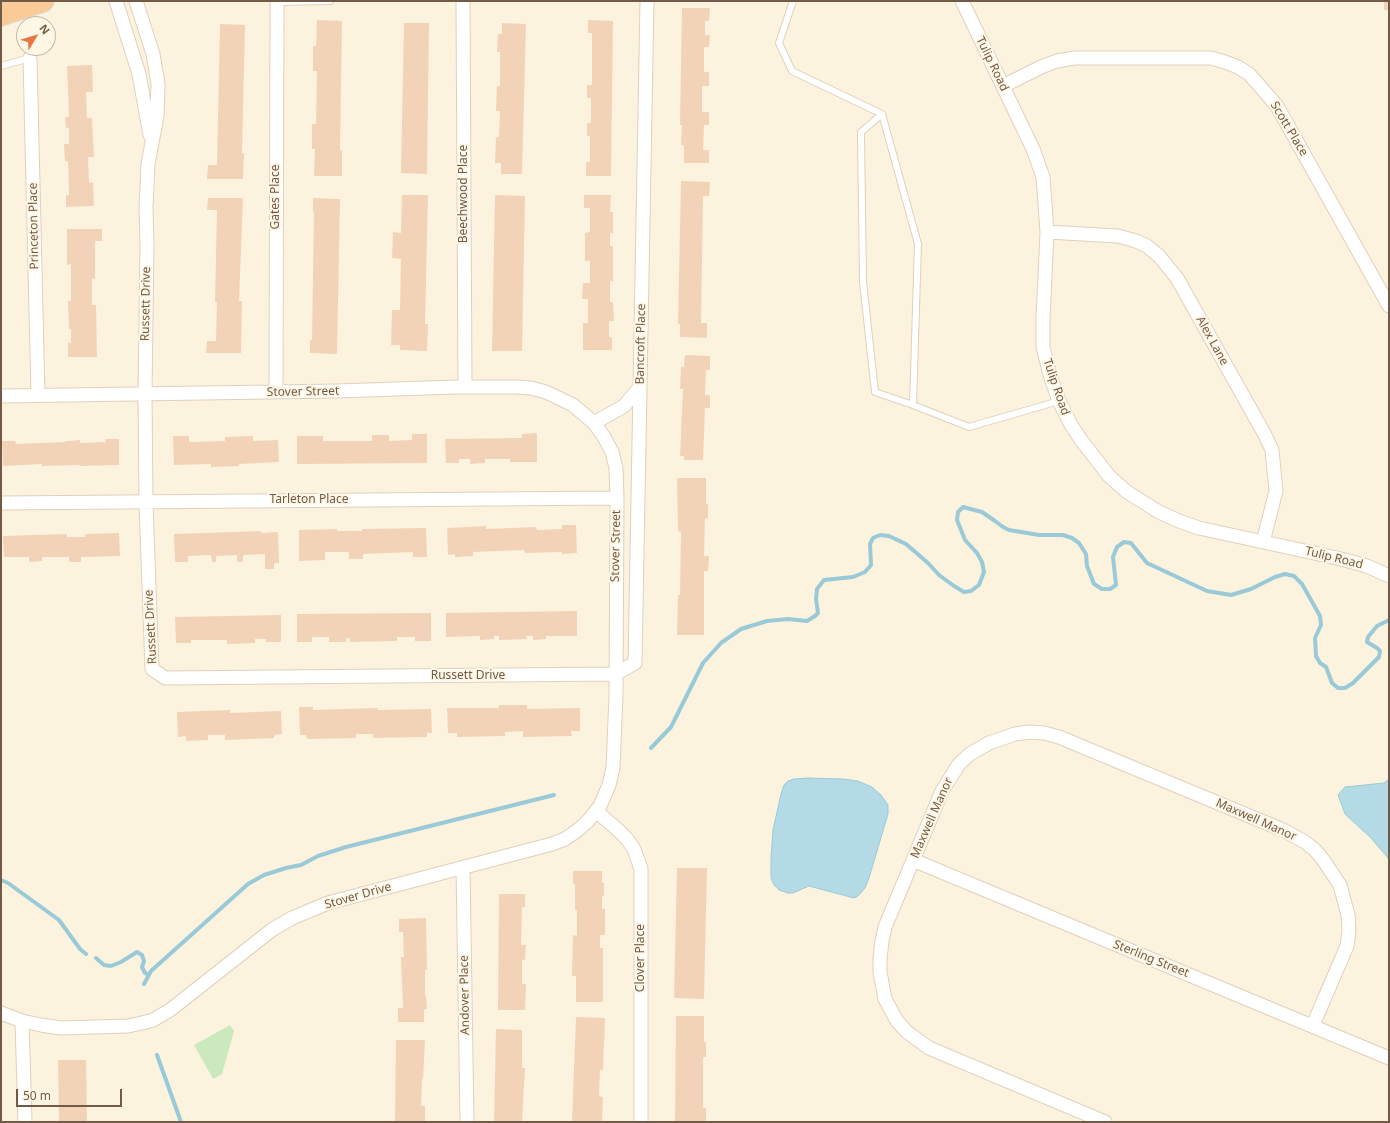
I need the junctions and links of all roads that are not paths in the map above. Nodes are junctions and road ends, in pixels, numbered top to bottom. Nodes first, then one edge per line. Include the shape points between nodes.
1 (43, 1) edge
2 (116, 1) edge
3 (136, 1) edge
4 (330, 1) edge
5 (463, 1) edge
6 (647, 1) edge
7 (793, 1) edge
8 (962, 1) edge
9 (277, 2) joint
10 (1, 15) edge
11 (30, 58) joint
12 (1, 66) edge
13 (1003, 86) junction
14 (882, 114) junction
15 (152, 145) junction
16 (1047, 232) junction
17 (1389, 306) edge
18 (465, 387) junction
19 (640, 387) junction
20 (276, 392) junction
21 (145, 393) junction
22 (38, 395) junction
23 (1, 396) edge
24 (1059, 400) junction
25 (913, 405) junction
26 (594, 424) junction
27 (617, 498) junction
28 (146, 502) junction
29 (1, 503) edge
30 (1262, 542) junction
31 (1389, 576) edge
32 (615, 674) junction
33 (596, 811) junction
34 (913, 860) junction
35 (463, 867) junction
36 (1, 1013) edge
37 (22, 1021) junction
38 (1313, 1025) junction
39 (1389, 1058) edge
40 (25, 1122) edge
41 (467, 1122) edge
42 (641, 1122) edge
43 (1105, 1122) edge

1 - 10 highway
2 - 15 street, Russett Drive via 139,74
3 - 15 street, Russett Drive via 153,54 158,84 157,116
4 - 9 lane
5 - 18 street, Beechwood Place
6 - 19 street, Bancroft Place
7 - 14 lane via 779,43 792,71
8 - 13 street, Tulip Road
9 - 20 street, Gates Place
11 - 12 lane
11 - 22 street, Princeton Place
13 - 16 street, Tulip Road via 1043,177
13 - 17 street, Scott Place via 1046,65 1074,58 1211,58 1238,67 1258,84 1277,106
14 - 25 lane via 918,244
14 - 25 lane via 861,132 863,282 875,392
15 - 21 street, Russett Drive via 148,164 146,208
16 - 24 street, Tulip Road via 1043,347
16 - 30 street, Alex Lane via 1118,236 1136,241 1159,256 1177,278 1272,450 1276,491
18 - 20 street, Stover Street
18 - 26 street, Stover Street via 515,386 546,392 573,405
19 - 26 street via 624,406
19 - 32 street, Bancroft Place via 635,663
20 - 21 street, Stover Street
21 - 22 street, Stover Street
21 - 28 street, Russett Drive
22 - 23 street, Stover Street
24 - 25 lane via 969,427
24 - 30 street, Tulip Road via 1081,440 1109,476 1127,492 1179,521
26 - 27 street, Stover Street via 612,452 616,468
27 - 28 street, Tarleton Place
27 - 32 street, Stover Street
28 - 29 street, Tarleton Place
28 - 32 street, Russett Drive via 152,669 165,678
30 - 31 street, Tulip Road via 1367,566
32 - 33 street, Stover Drive via 613,768 606,792
33 - 35 street, Stover Drive via 578,830 564,839
33 - 42 street, Clover Place via 627,839 634,849 641,869
34 - 38 street, Sterling Street
34 - 38 street, Maxwell Manor via 942,791 959,764 970,754 989,743 1015,734 1044,733 1066,740 1283,830 1315,850 1340,885 1348,915 1349,931 1347,946
34 - 43 street, Maxwell Manor via 885,927 880,959 885,999 897,1021 929,1048
35 - 37 street, Stover Drive via 328,903 292,918 153,1020 128,1026 61,1028
35 - 41 street, Andover Place
36 - 37 street, Stover Drive
37 - 40 street
38 - 39 street, Sterling Street

